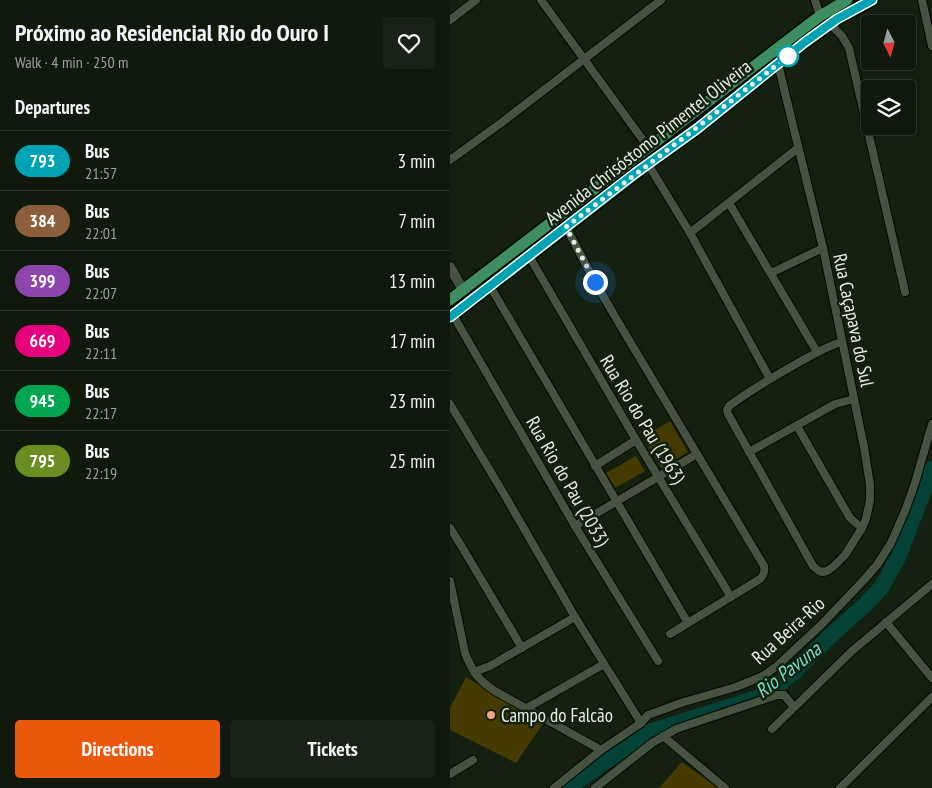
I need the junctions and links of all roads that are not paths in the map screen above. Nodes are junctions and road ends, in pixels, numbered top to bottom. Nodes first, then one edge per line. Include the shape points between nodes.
1 (476, 0) edge
2 (541, 0) edge
3 (645, 0) edge
4 (661, 0) edge
5 (815, 0) edge
6 (846, 0) edge
7 (872, 0) edge
8 (922, 0) edge
9 (651, 8) junction
10 (820, 16) junction
11 (450, 20) edge
12 (830, 24) junction
13 (932, 46) edge
14 (584, 58) junction
15 (778, 64) junction
16 (648, 147) junction
17 (798, 148) junction
18 (450, 160) edge
19 (648, 164) junction
20 (729, 203) junction
21 (566, 227) junction
22 (690, 233) junction
23 (823, 248) junction
24 (529, 256) junction
25 (450, 267) edge
26 (771, 273) junction
27 (490, 286) junction
28 (463, 290) junction
29 (905, 292) dead end
30 (450, 300) edge
31 (454, 314) edge
32 (841, 342) junction
33 (817, 352) junction
34 (770, 379) junction
35 (854, 399) junction
36 (450, 404) edge
37 (932, 424) edge
38 (797, 426) junction
39 (636, 440) junction
40 (749, 452) junction
41 (697, 454) junction
42 (595, 466) junction
43 (659, 477) junction
44 (616, 502) junction
45 (575, 526) junction
46 (450, 528) edge
47 (862, 528) junction
48 (450, 582) edge
49 (932, 584) edge
50 (730, 597) junction
51 (575, 617) junction
52 (886, 622) junction
53 (688, 623) junction
54 (670, 634) dead end
55 (522, 648) junction
56 (658, 661) dead end
57 (604, 664) junction
58 (474, 672) junction
59 (932, 678) edge
60 (932, 697) edge
61 (794, 707) junction
62 (527, 708) junction
63 (641, 723) junction
64 (772, 729) dead end
65 (663, 736) junction
66 (601, 750) junction
67 (473, 760) dead end
68 (450, 774) edge
69 (554, 788) edge
70 (595, 788) edge
71 (725, 788) edge
72 (840, 788) edge

1 - 11 street
2 - 14 street
3 - 9 street
4 - 9 street
5 - 10 street
6 - 10 main road, Avenida Chrisóstomo Pimentel Oliveira
7 - 12 main road, Avenida Chrisóstomo Pimentel Oliveira
8 - 13 street
9 - 14 street
10 - 16 main road, Avenida Chrisóstomo Pimentel Oliveira
12 - 15 main road, Avenida Chrisóstomo Pimentel Oliveira
12 - 29 street via 849,48
14 - 16 street
14 - 18 street
15 - 17 street, Rua Caçapava do Sul
15 - 19 main road, Avenida Chrisóstomo Pimentel Oliveira
16 - 28 main road, Avenida Chrisóstomo Pimentel Oliveira
17 - 20 street
17 - 23 street, Rua Caçapava do Sul
19 - 21 main road, Avenida Chrisóstomo Pimentel Oliveira
19 - 22 street
20 - 22 street
20 - 26 street
21 - 24 main road, Avenida Chrisóstomo Pimentel Oliveira
21 - 41 street, Rua Rio do Pau (1963)
22 - 34 street
23 - 26 street
23 - 32 street, Rua Caçapava do Sul
24 - 27 main road, Avenida Chrisóstomo Pimentel Oliveira
24 - 39 street, Rua Rio do Pau (1963)
25 - 28 street
26 - 33 street
27 - 31 main road, Avenida Chrisóstomo Pimentel Oliveira
27 - 42 street
28 - 30 main road, Avenida Chrisóstomo Pimentel Oliveira
28 - 31 main road via 462,302
31 - 45 street, Rua Rio do Pau (2033)
32 - 33 street
32 - 35 street, Rua Caçapava do Sul
33 - 34 street
34 - 40 street via 727,410
35 - 38 street via 835,404
35 - 47 street, Rua Caçapava do Sul via 870,485 869,509
36 - 51 street
37 - 63 street, Rua Beira-Rio via 915,483 891,543 862,582 763,676 648,715
38 - 40 street
38 - 47 street via 843,508
39 - 42 street
39 - 43 street, Rua Rio do Pau (1963)
40 - 47 street, Rua Caçapava do Sul via 812,566 819,571 827,571 845,554
41 - 43 street
41 - 50 street, Rua Rio do Pau (1963) via 764,566 764,575 760,579
42 - 44 street
43 - 44 street
43 - 50 street, Rua Rio do Pau (1963)
44 - 45 street
44 - 53 street
45 - 56 street, Rua Rio do Pau (2033)
46 - 55 street
48 - 58 street via 465,654
49 - 52 street
50 - 53 street
51 - 55 street
51 - 57 street
52 - 59 street
52 - 61 street
53 - 54 street
55 - 58 street
57 - 62 street
57 - 63 street
58 - 62 street via 485,685
60 - 72 street
61 - 64 street
61 - 65 street via 784,695 777,695
62 - 66 street
63 - 66 street, Rua Beira-Rio
65 - 70 street
65 - 71 street
66 - 69 street, Rua Beira-Rio
67 - 68 street

